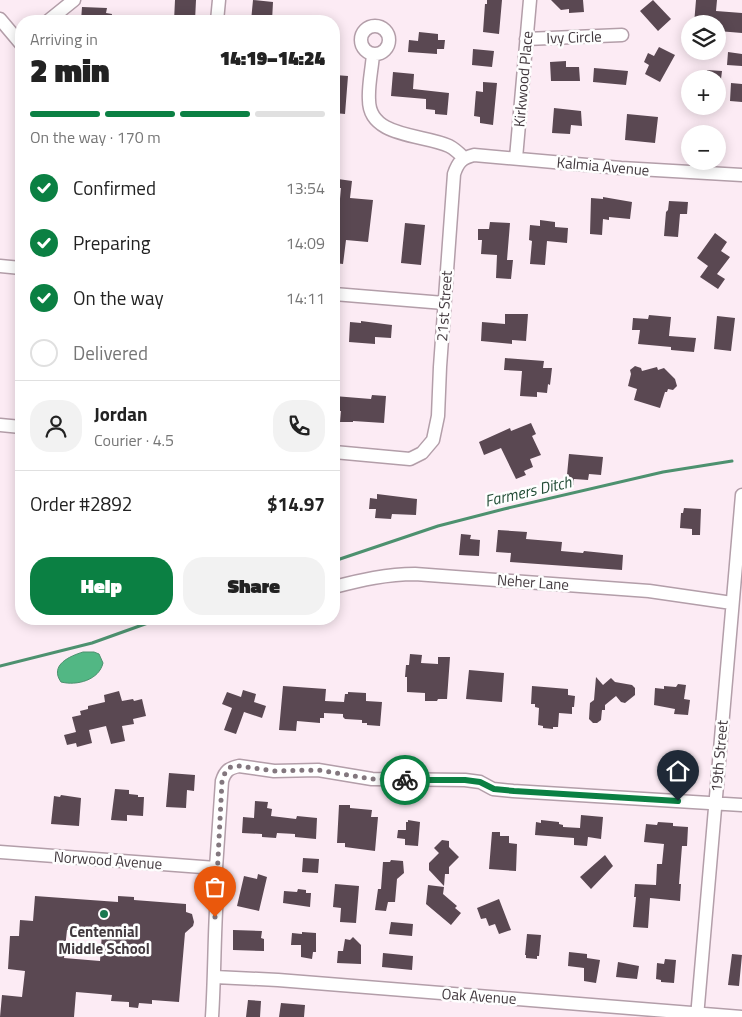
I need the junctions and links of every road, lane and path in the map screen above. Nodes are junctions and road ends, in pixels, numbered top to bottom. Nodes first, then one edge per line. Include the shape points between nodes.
1 (74, 0) edge
2 (219, 0) edge
3 (530, 0) edge
4 (55, 15) edge
5 (218, 15) edge
6 (0, 19) edge
7 (622, 35) dead end
8 (15, 36) edge
9 (526, 39) junction
10 (373, 54) dead end
11 (464, 158) junction
12 (516, 158) junction
13 (742, 175) edge
14 (0, 266) edge
15 (15, 267) edge
16 (340, 294) edge
17 (444, 303) junction
18 (0, 425) edge
19 (15, 426) edge
20 (340, 453) edge
21 (742, 495) edge
22 (340, 585) edge
23 (732, 602) junction
24 (715, 803) junction
25 (742, 805) edge
26 (0, 852) edge
27 (216, 868) junction
28 (215, 977) junction
29 (697, 1015) edge
30 (212, 1017) edge
31 (742, 1017) edge

1 - 4 street
2 - 5 street
3 - 9 street, Kirkwood Place
6 - 8 street
7 - 9 street, Ivy Circle
9 - 12 street, Kirkwood Place
10 - 11 street via 368,101 379,123 388,129 448,145
11 - 12 street, Kalmia Avenue via 474,155
11 - 17 street, 21st Street via 454,174
12 - 13 street, Kalmia Avenue
14 - 15 street
16 - 17 street
17 - 20 street, 21st Street via 438,416 433,440 422,453 410,459
18 - 19 street
21 - 23 street, 19th Street
22 - 23 street, Neher Lane via 390,574 415,574 649,591
23 - 24 street, 19th Street
24 - 25 street
24 - 27 street via 514,791 465,780 372,779 318,770 274,771 231,767 222,781
24 - 29 street, 19th Street
26 - 27 street, Norwood Avenue
27 - 28 street
28 - 29 street, Oak Avenue
28 - 30 street
29 - 31 street, Oak Avenue

